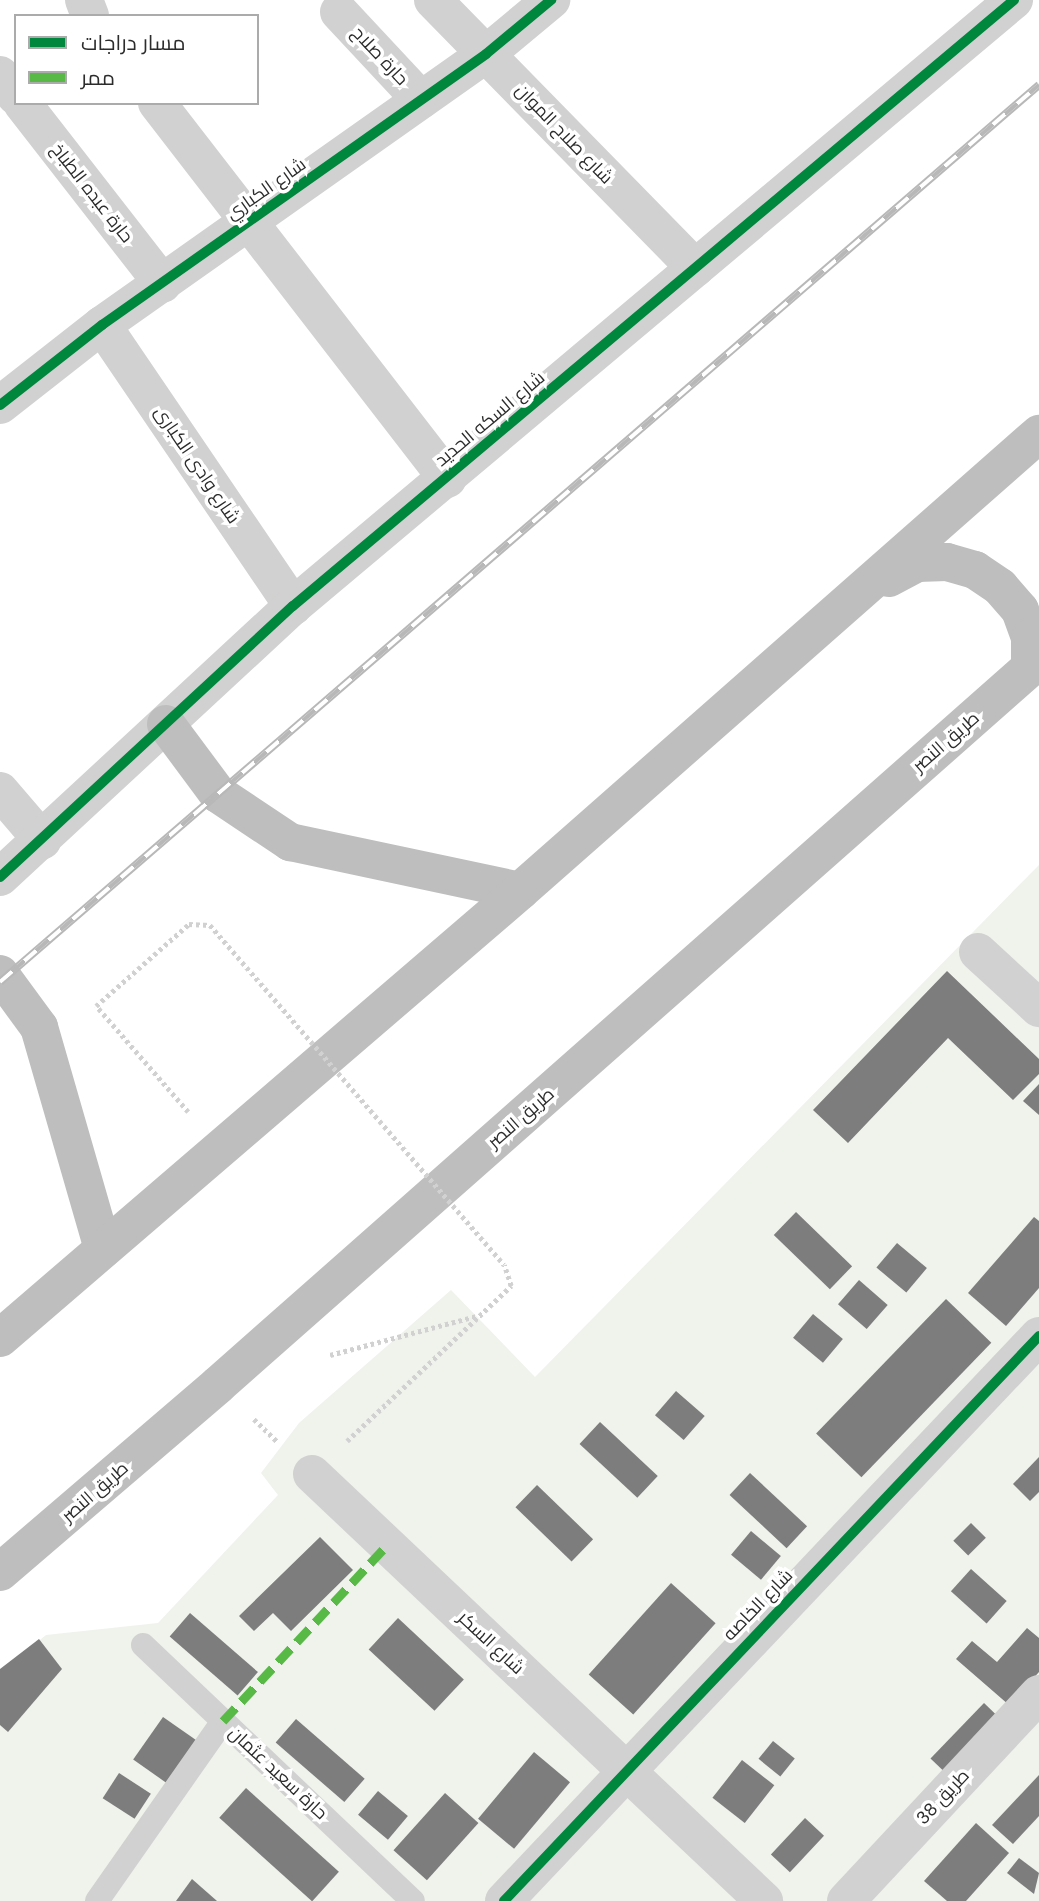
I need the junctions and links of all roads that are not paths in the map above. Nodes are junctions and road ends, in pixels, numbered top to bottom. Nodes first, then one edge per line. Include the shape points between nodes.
1 (433, 0) edge
2 (551, 0) edge
3 (1014, 0) edge
4 (339, 12) dead end
5 (486, 54) junction
6 (0, 75) edge
7 (14, 93) edge
8 (421, 100) junction
9 (24, 105) edge
10 (159, 105) edge
11 (249, 223) junction
12 (695, 268) junction
13 (163, 284) junction
14 (102, 325) junction
15 (0, 405) edge
16 (1039, 434) edge
17 (448, 479) junction
18 (867, 589) junction
19 (293, 606) junction
20 (1035, 664) edge
21 (166, 724) junction
22 (0, 791) edge
23 (42, 839) junction
24 (0, 877) edge
25 (520, 891) junction
26 (978, 952) dead end
27 (0, 974) edge
28 (1039, 1008) edge
29 (103, 1249) junction
30 (1039, 1336) edge
31 (0, 1338) edge
32 (312, 1474) road end
33 (0, 1572) edge
34 (143, 1645) dead end
35 (1039, 1694) edge
36 (223, 1721) junction
37 (625, 1770) junction
38 (97, 1901) edge
39 (413, 1901) edge
40 (504, 1901) edge
41 (764, 1901) edge
42 (846, 1901) edge

1 - 5 street, شارع صلاح الموان
2 - 5 street, شارع الكباري
3 - 12 street, شارع السكه الحديد
4 - 8 street, حارة صلاح
5 - 8 street, شارع الكباري
5 - 12 street, شارع صلاح الموان
6 - 7 street
8 - 11 street, شارع الكباري
9 - 13 street, حارة عبده الطباخ
10 - 11 street
11 - 13 street, شارع الكباري
11 - 17 street
12 - 17 street, شارع السكه الحديد
13 - 14 street, شارع الكباري
14 - 15 street, شارع الكباري
14 - 19 street, شارع وادى الكبارى
16 - 18 highway
17 - 19 street, شارع السكه الحديد
18 - 20 highway via 917,563 947,562 975,570 1000,587 1020,610
18 - 25 highway
19 - 21 street, شارع السكه الحديد
20 - 33 highway, طريق النصر
21 - 23 street, شارع السكه الحديد
21 - 25 highway via 218,794 290,842
22 - 23 street
23 - 24 street, شارع السكه الحديد
25 - 29 highway
26 - 28 street
27 - 29 highway via 38,1027
29 - 31 highway
30 - 37 street, شارع الخاصه
32 - 37 street, شارع السكر
34 - 36 lane, حارة سعيد عثمان
35 - 42 street, طريق 38
36 - 38 lane
36 - 39 lane, حارة سعيد عثمان
37 - 40 street, شارع الخاصه
37 - 41 street, شارع السكر

